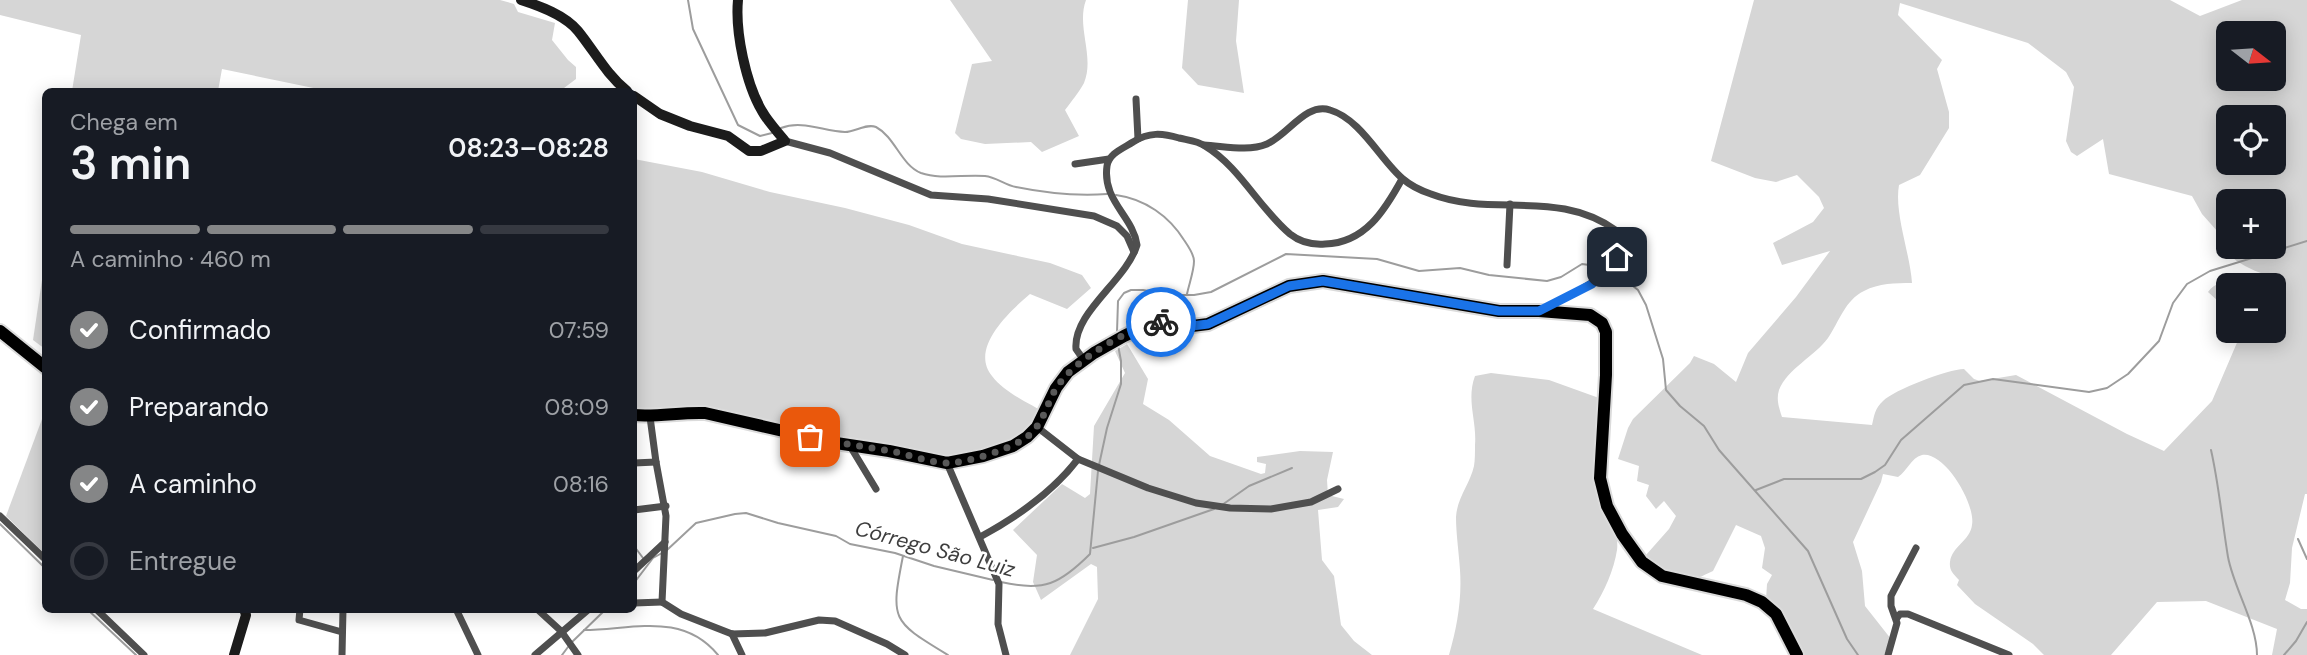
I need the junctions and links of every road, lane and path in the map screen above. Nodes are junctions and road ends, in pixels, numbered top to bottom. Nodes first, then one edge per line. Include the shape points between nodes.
1 (521, 0) edge
2 (738, 0) edge
3 (624, 88) edge
4 (637, 98) edge
5 (1136, 99) dead end
6 (1139, 139) junction
7 (785, 141) junction
8 (1203, 145) junction
9 (1110, 159) junction
10 (1075, 164) dead end
11 (1402, 178) junction
12 (1510, 204) junction
13 (1134, 253) junction
14 (1507, 265) dead end
15 (1539, 311) junction
16 (0, 331) edge
17 (1083, 359) junction
18 (42, 365) edge
19 (637, 415) edge
20 (650, 417) junction
21 (1037, 427) junction
22 (850, 445) junction
23 (1078, 459) junction
24 (656, 462) junction
25 (637, 463) edge
26 (947, 463) junction
27 (876, 489) dead end
28 (1338, 489) dead end
29 (666, 506) junction
30 (637, 510) edge
31 (0, 516) edge
32 (980, 537) junction
33 (665, 541) junction
34 (1916, 548) dead end
35 (42, 556) edge
36 (637, 568) edge
37 (662, 602) junction
38 (637, 603) edge
39 (100, 613) edge
40 (247, 613) edge
41 (300, 613) edge
42 (343, 613) edge
43 (458, 613) edge
44 (541, 613) edge
45 (585, 613) edge
46 (1896, 618) junction
47 (342, 632) junction
48 (563, 634) junction
49 (732, 634) junction
50 (576, 653) edge
51 (144, 655) edge
52 (234, 655) edge
53 (342, 655) edge
54 (478, 655) edge
55 (535, 655) edge
56 (742, 655) edge
57 (905, 655) edge
58 (1006, 655) edge
59 (1797, 655) edge
60 (1888, 655) edge
61 (2009, 655) edge

1 - 3 street via 572,25
2 - 7 street via 741,44 753,93
4 - 7 street via 660,114 728,136 749,151
5 - 6 street
6 - 8 street via 1157,133
6 - 9 street
7 - 13 street via 830,153 931,195 1094,216 1117,226
8 - 11 street via 1257,148 1280,138 1308,112 1320,108 1341,116 1368,139
8 - 11 street via 1233,170 1276,221 1307,243 1335,244 1368,228
9 - 10 street
9 - 13 street via 1111,196 1136,238
11 - 12 street via 1445,199
12 - 14 street
12 - 15 street via 1565,208 1589,215 1617,231 1620,238 1617,257 1592,284
13 - 17 street via 1086,316 1076,349
15 - 17 main road via 1499,311 1347,284 1309,282 1278,291 1208,324 1151,323
15 - 59 main road via 1590,315 1602,323 1606,375 1600,478 1606,506 1634,552 1662,576 1762,602 1776,614
16 - 18 main road
17 - 21 main road via 1056,388
19 - 20 main road
20 - 22 main road via 705,413
20 - 24 street
21 - 23 street
21 - 26 main road via 1013,446
22 - 26 main road
22 - 27 street
23 - 28 street via 1148,488 1230,508 1294,506
23 - 32 street via 1036,501
24 - 25 street
24 - 29 street
26 - 32 street
29 - 30 street
29 - 33 street
31 - 35 street
32 - 58 street via 999,584 998,624
33 - 36 street
33 - 37 street
34 - 46 street via 1891,596
37 - 38 street
37 - 49 street
39 - 51 street
40 - 52 street
41 - 47 street via 299,620
42 - 47 street
43 - 54 street
44 - 48 street
45 - 48 street
46 - 60 street
46 - 61 street via 1908,614
47 - 53 street
48 - 50 street
48 - 55 street
49 - 56 street
49 - 57 street via 827,620

